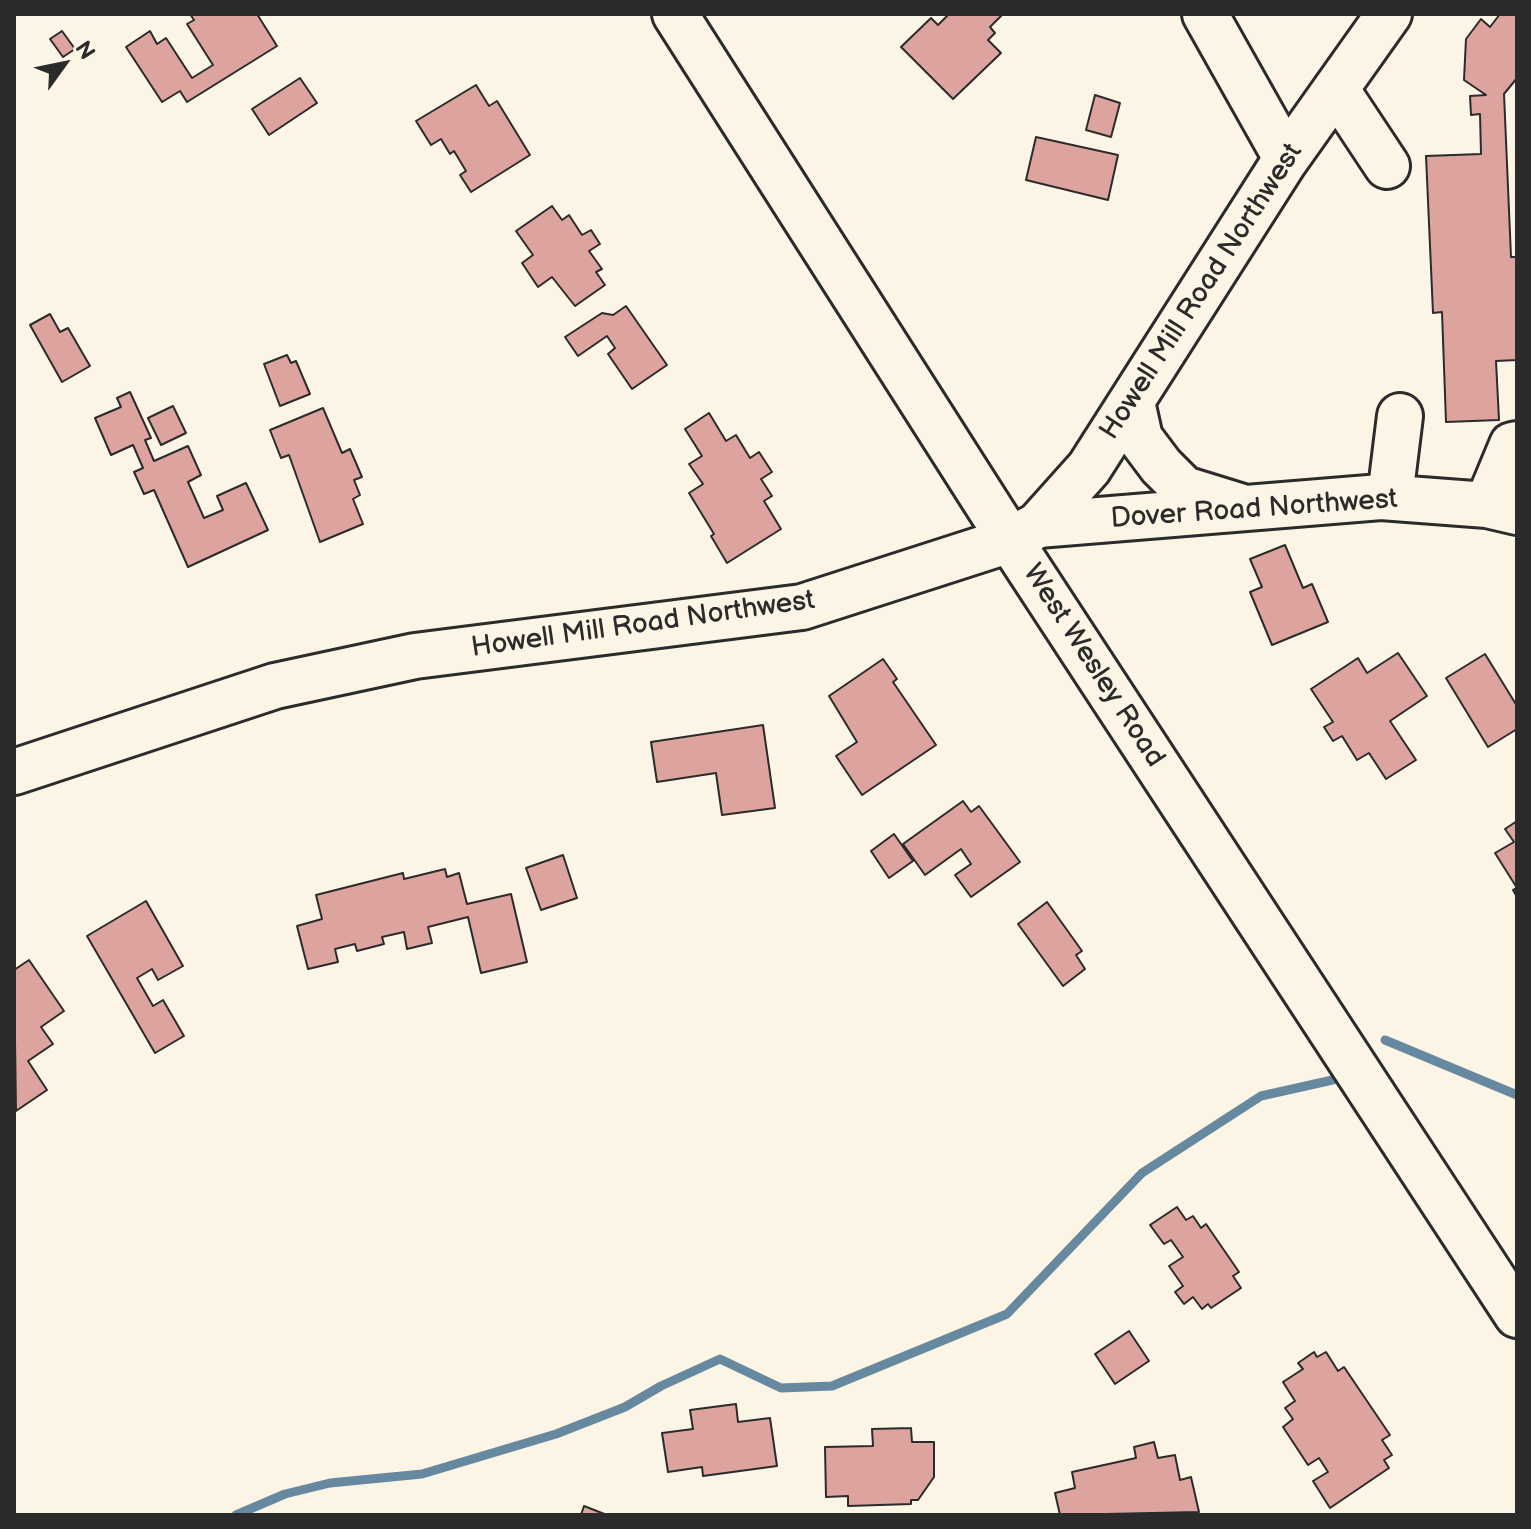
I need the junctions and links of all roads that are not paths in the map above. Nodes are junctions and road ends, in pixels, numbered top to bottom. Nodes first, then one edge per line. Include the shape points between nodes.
1 (675, 14) edge
2 (1205, 14) edge
3 (1389, 14) edge
4 (1336, 89) junction
5 (1286, 158) junction
6 (1387, 166) dead end
7 (1132, 402) junction
8 (1400, 416) dead end
9 (1517, 444) edge
10 (1390, 497) junction
11 (1239, 506) junction
12 (1502, 509) edge
13 (1024, 533) junction
14 (14, 772) edge
15 (1517, 1315) edge

1 - 13 street, West Wesley Road
2 - 5 street
3 - 4 street, Howell Mill Road Northwest
4 - 5 street, Howell Mill Road Northwest
4 - 6 street
5 - 7 street, Howell Mill Road Northwest
7 - 11 street via 1140,438 1184,489
7 - 13 street, Howell Mill Road Northwest via 1089,468
8 - 10 street
9 - 12 street via 1512,445
10 - 11 street, Dover Road Northwest
10 - 12 street, Dover Road Northwest
11 - 13 street, Dover Road Northwest
13 - 14 street, Howell Mill Road Northwest via 802,607 415,656 275,686
13 - 15 street, West Wesley Road

